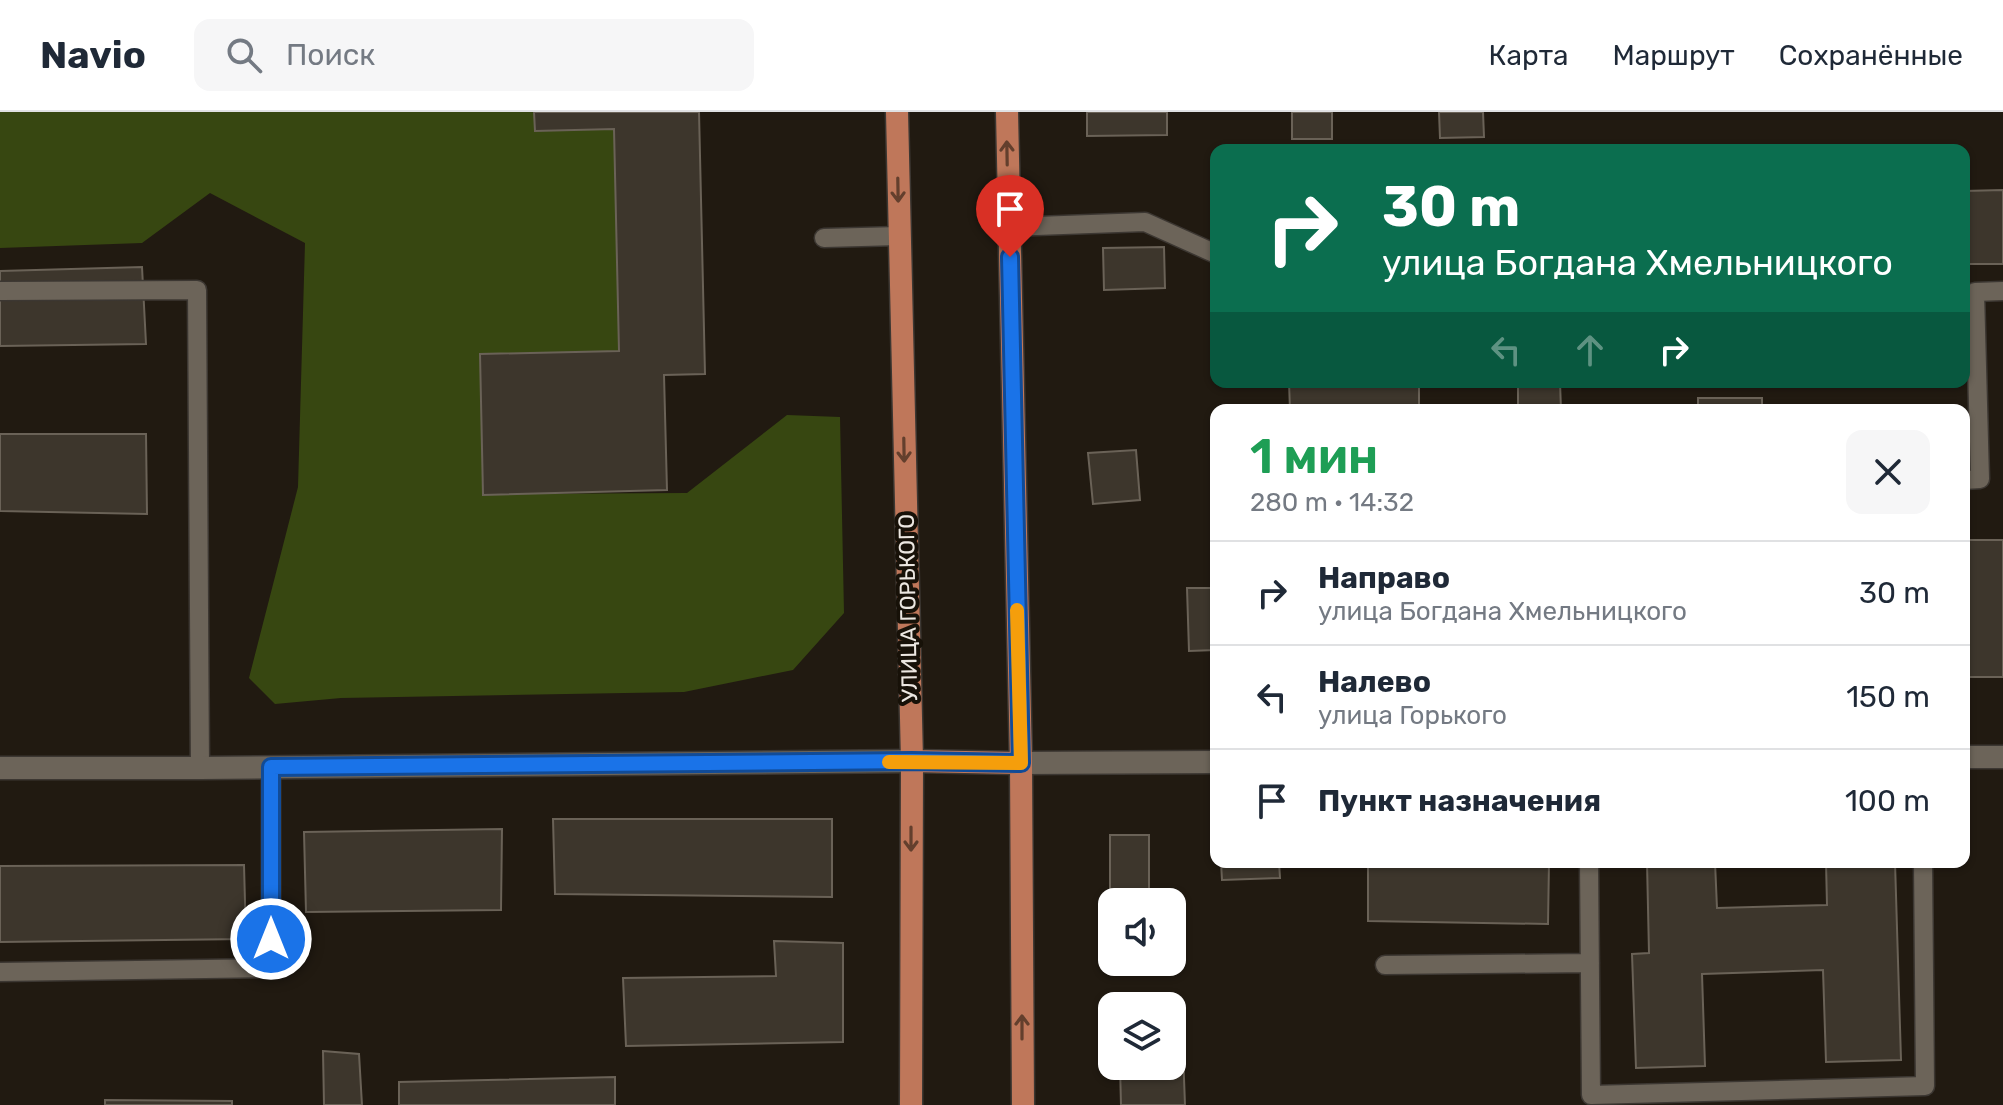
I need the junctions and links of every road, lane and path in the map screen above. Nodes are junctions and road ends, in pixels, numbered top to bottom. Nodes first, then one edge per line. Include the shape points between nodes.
1 (897, 112) edge
2 (1007, 112) edge
3 (1009, 227) junction
4 (899, 236) junction
5 (824, 238) dead end
6 (1210, 251) edge
7 (0, 291) edge
8 (2003, 291) edge
9 (1970, 480) edge
10 (1970, 757) edge
11 (2003, 757) edge
12 (912, 761) junction
13 (1210, 762) edge
14 (1021, 763) junction
15 (271, 767) junction
16 (0, 768) edge
17 (200, 768) junction
18 (1589, 868) edge
19 (1923, 868) edge
20 (1590, 963) junction
21 (1385, 965) dead end
22 (0, 972) edge
23 (911, 1105) edge
24 (1023, 1105) edge

1 -> 4 main road, УЛИЦА ГОРЬКОГО
3 -> 2 main road
3 - 6 lane via 1145,222
3 - 14 main road
4 - 5 lane
4 -> 12 main road, УЛИЦА ГОРЬКОГО
7 - 17 lane via 197,290
8 - 9 lane via 1975,292 1980,479
10 - 11 street
12 - 14 main road
12 - 15 street
12 -> 23 main road, УЛИЦА ГОРЬКОГО
13 - 14 street
24 -> 14 main road
15 - 17 street
15 - 22 lane via 271,968
16 - 17 street
18 - 20 lane
19 - 20 lane via 1925,1086 1591,1095
20 - 21 lane

